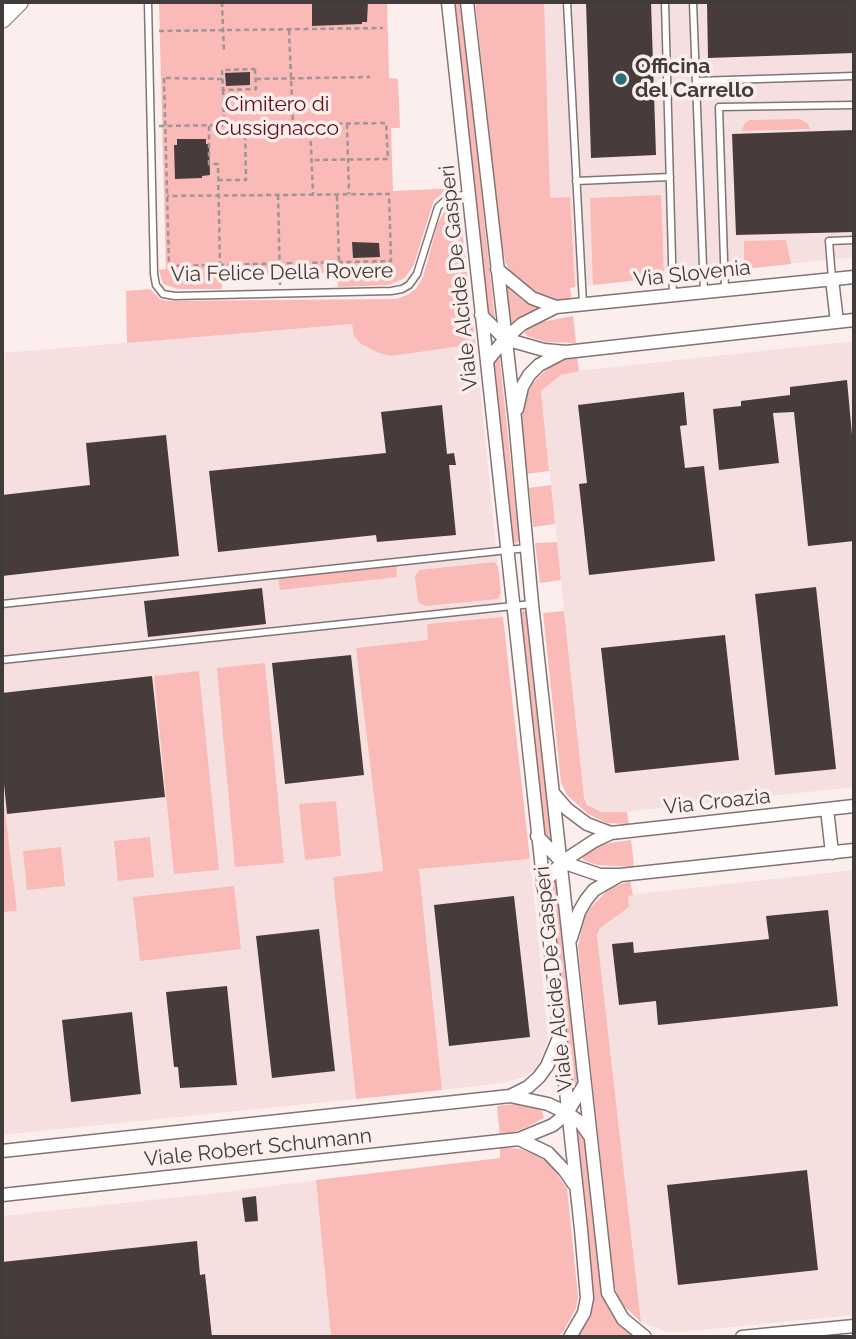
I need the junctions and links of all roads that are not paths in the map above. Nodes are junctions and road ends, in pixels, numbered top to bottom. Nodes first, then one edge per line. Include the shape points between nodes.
1 (19, 2) edge
2 (148, 2) edge
3 (448, 2) edge
4 (467, 2) edge
5 (567, 2) edge
6 (665, 2) edge
7 (693, 2) edge
8 (2, 19) edge
9 (854, 76) edge
10 (696, 81) junction
11 (854, 105) edge
12 (670, 177) junction
13 (576, 181) junction
14 (469, 194) junction
15 (854, 240) edge
16 (497, 269) junction
17 (854, 277) edge
18 (832, 279) junction
19 (725, 290) junction
20 (704, 293) junction
21 (673, 296) junction
22 (583, 305) junction
23 (556, 307) junction
24 (481, 315) junction
25 (854, 320) edge
26 (837, 321) junction
27 (505, 339) junction
28 (566, 352) junction
29 (487, 360) junction
30 (514, 419) junction
31 (527, 548) junction
32 (507, 550) junction
33 (2, 604) edge
34 (532, 604) junction
35 (513, 606) junction
36 (2, 660) edge
37 (553, 793) junction
38 (854, 806) edge
39 (827, 809) junction
40 (611, 832) junction
41 (537, 836) junction
42 (854, 850) edge
43 (832, 853) junction
44 (562, 862) junction
45 (620, 875) junction
46 (543, 885) junction
47 (570, 944) junction
48 (560, 1037) junction
49 (584, 1085) junction
50 (510, 1096) junction
51 (567, 1113) junction
52 (591, 1136) junction
53 (519, 1139) junction
54 (2, 1151) edge
55 (577, 1189) junction
56 (2, 1195) edge
57 (854, 1326) edge
58 (570, 1337) edge
59 (645, 1337) edge
60 (742, 1337) edge

1 - 8 main road
2 - 14 lane, Via Felice Della Rovere via 154,274 163,294 402,289 417,274 438,207 448,198
3 - 14 street, Viale Alcide De Gasperi
4 - 16 street, Viale Alcide De Gasperi
5 - 13 lane
6 - 12 lane
7 - 10 lane
9 - 10 lane
10 - 20 lane
11 - 19 lane via 719,107
12 - 13 lane
12 - 21 lane
13 - 22 lane
14 - 24 street, Viale Alcide De Gasperi
15 - 18 lane via 829,241
16 - 23 street, Via Slovenia via 532,298
16 - 27 street, Viale Alcide De Gasperi
17 - 18 street, Via Slovenia
18 - 19 street, Via Slovenia
18 - 26 street
19 - 20 street, Via Slovenia
20 - 21 street, Via Slovenia
21 - 22 street, Via Slovenia
22 - 23 street, Via Slovenia
23 - 27 street, Via Slovenia via 522,324
24 - 27 street
24 - 29 street, Viale Alcide De Gasperi
25 - 26 street
26 - 28 street
27 - 28 street
27 - 29 street, Via Slovenia
27 - 30 street, Viale Alcide De Gasperi
28 - 30 street via 529,375
29 - 32 street, Viale Alcide De Gasperi
30 - 31 street, Viale Alcide De Gasperi
31 - 32 lane
31 - 34 street, Viale Alcide De Gasperi
32 - 33 lane
32 - 35 street, Viale Alcide De Gasperi
34 - 35 lane
34 - 37 street, Viale Alcide De Gasperi
35 - 36 lane
35 - 41 street, Viale Alcide De Gasperi
37 - 40 street, Via Croazia via 587,824
37 - 44 street, Viale Alcide De Gasperi
38 - 39 street, Via Croazia
39 - 40 street, Via Croazia
39 - 43 street
40 - 44 street, Via Croazia
41 - 44 street
41 - 46 street, Viale Alcide De Gasperi
42 - 43 street
43 - 45 street
44 - 45 street via 600,875
44 - 46 street, Via Croazia
44 - 47 street, Viale Alcide De Gasperi
45 - 47 street via 586,900
46 - 48 street, Viale Alcide De Gasperi
47 - 49 street, Viale Alcide De Gasperi
48 - 50 street, Viale Robert Schumann via 539,1077
48 - 51 street, Viale Alcide De Gasperi
49 - 51 street, Viale Robert Schumann
49 - 52 street, Viale Alcide De Gasperi
50 - 51 street, Viale Robert Schumann
50 - 54 street, Viale Robert Schumann
51 - 52 street, Viale Robert Schumann
51 - 53 street, Viale Robert Schumann via 553,1125
51 - 55 street, Viale Alcide De Gasperi
52 - 59 street, Viale Alcide De Gasperi via 608,1293 623,1319
53 - 55 street via 548,1153
53 - 56 street, Viale Robert Schumann
55 - 58 street, Viale Alcide De Gasperi via 587,1298
57 - 60 street

